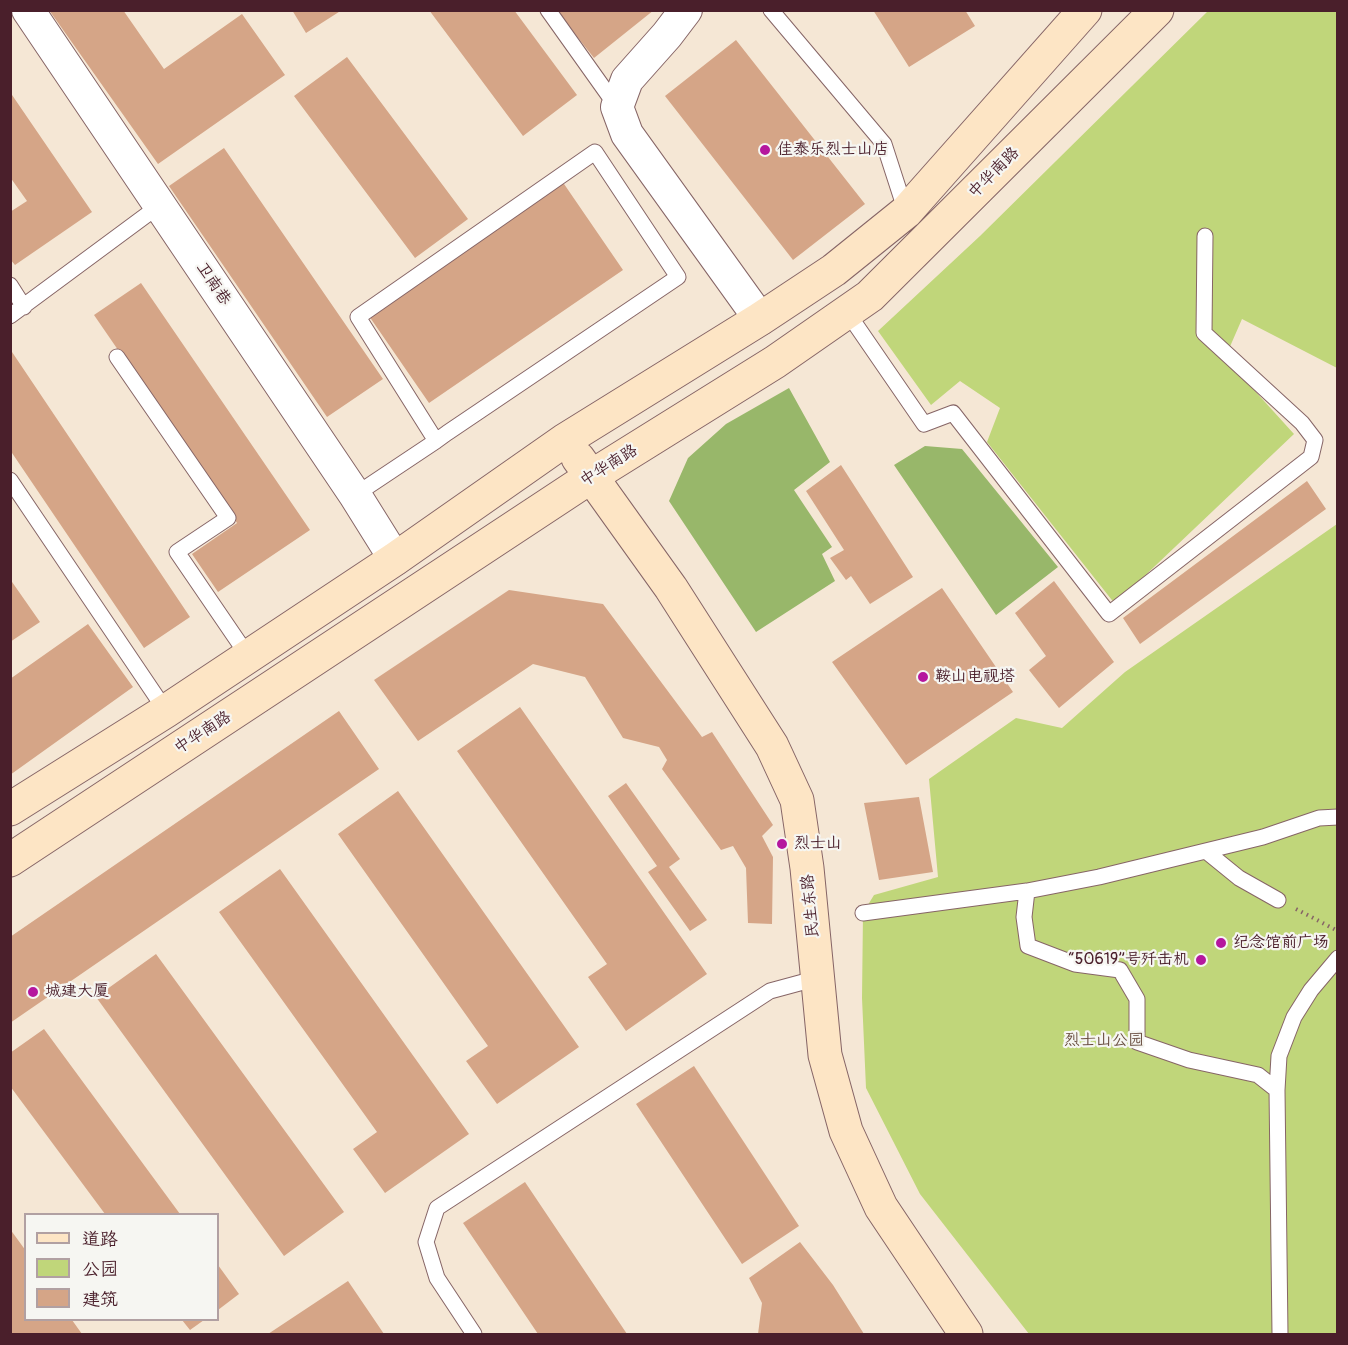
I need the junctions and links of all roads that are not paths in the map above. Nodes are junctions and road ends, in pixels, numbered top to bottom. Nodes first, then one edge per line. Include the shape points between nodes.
1 (28, 10) edge
2 (548, 10) edge
3 (686, 10) edge
4 (771, 10) edge
5 (1085, 10) edge
6 (1156, 10) edge
7 (617, 106) junction
8 (160, 206) junction
9 (906, 212) junction
10 (1205, 236) dead end
11 (10, 285) edge
12 (24, 307) junction
13 (847, 312) junction
14 (10, 316) edge
15 (760, 319) junction
16 (117, 357) dead end
17 (564, 440) junction
18 (436, 441) junction
19 (592, 476) junction
20 (10, 480) edge
21 (355, 495) junction
22 (395, 559) junction
23 (248, 656) junction
24 (166, 711) junction
25 (10, 809) edge
26 (1338, 817) edge
27 (1207, 852) junction
28 (10, 860) edge
29 (1027, 891) junction
30 (1278, 900) road end
31 (863, 914) dead end
32 (1338, 958) edge
33 (818, 978) junction
34 (1277, 1090) junction
35 (474, 1335) edge
36 (966, 1335) edge
37 (1280, 1335) edge

1 - 8 street, 卫南巷
2 - 7 lane
3 - 7 street via 627,80
4 - 9 lane via 884,144
5 - 9 main road
6 - 13 main road, 中华南路 via 870,296
7 - 15 street via 627,134
8 - 12 lane
8 - 21 street, 卫南巷
9 - 15 main road via 834,270
10 - 13 lane via 1204,333 1302,423 1315,440 1311,457 1109,614 952,413 924,424
11 - 12 lane
12 - 14 lane
13 - 19 main road, 中华南路 via 776,362
15 - 17 main road
16 - 23 lane via 228,518 177,552
17 - 19 main road, 民生东路
17 - 22 main road
18 - 18 lane via 678,277 595,152 358,317
18 - 21 lane
19 - 28 main road, 中华南路
19 - 33 main road, 民生东路 via 671,588 772,746 797,800
20 - 24 lane
21 - 22 street, 卫南巷
22 - 23 main road
23 - 24 main road
24 - 25 main road
26 - 27 lane via 1318,818
27 - 29 lane
27 - 30 lane via 1239,878
29 - 31 lane
29 - 34 lane via 1024,917 1028,946 1075,964 1120,970 1137,999 1137,1042 1189,1060 1258,1075
32 - 34 lane via 1294,1017 1279,1056
33 - 35 lane via 770,991 437,1208 426,1242 437,1278
33 - 36 main road, 民生东路 via 825,1055 846,1131 881,1208
34 - 37 lane

